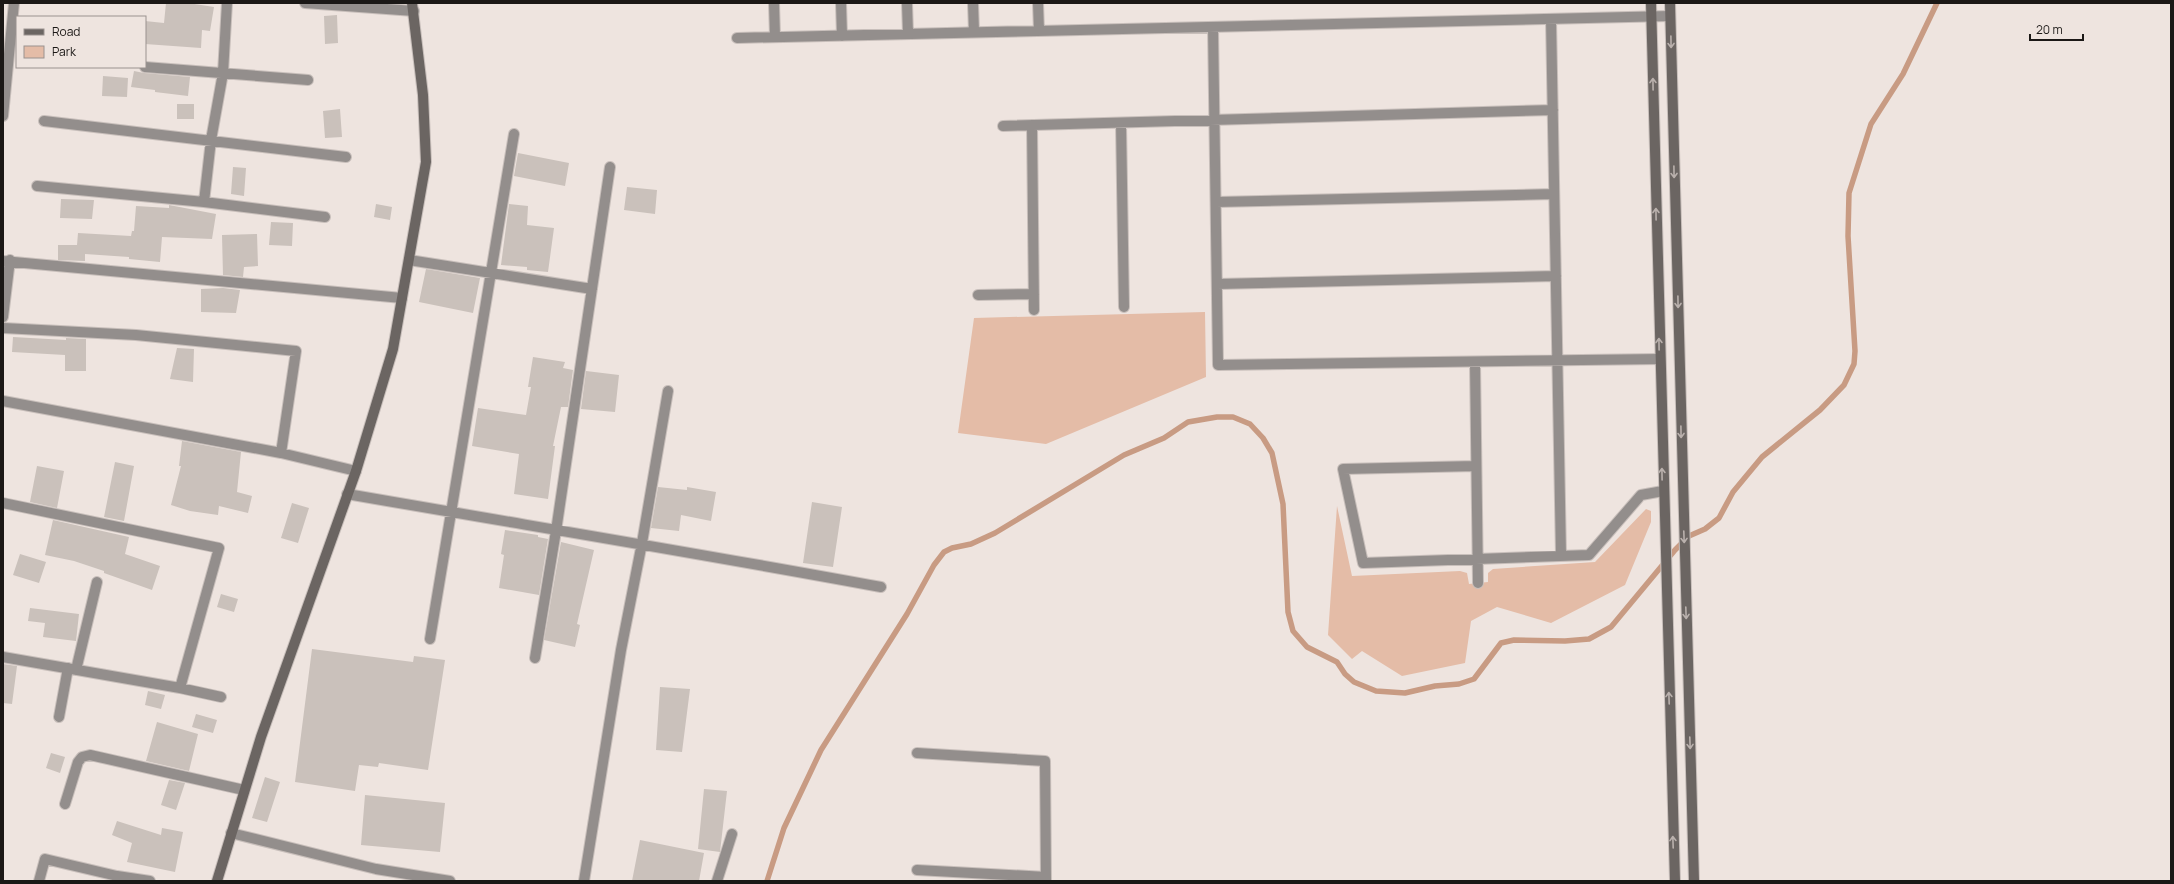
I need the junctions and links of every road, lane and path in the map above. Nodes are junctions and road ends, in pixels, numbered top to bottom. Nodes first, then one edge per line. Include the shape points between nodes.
1 (14, 3) edge
2 (227, 3) edge
3 (305, 3) edge
4 (774, 3) edge
5 (841, 3) edge
6 (907, 3) edge
7 (973, 3) edge
8 (1038, 3) edge
9 (1651, 3) edge
10 (1670, 3) edge
11 (413, 7) edge
12 (1652, 16) junction
13 (1670, 16) junction
14 (1551, 19) junction
15 (1213, 27) junction
16 (1039, 31) junction
17 (974, 32) junction
18 (10, 34) edge
19 (908, 34) junction
20 (842, 36) junction
21 (775, 37) junction
22 (737, 38) dead end
23 (146, 67) edge
24 (223, 73) junction
25 (308, 80) dead end
26 (1553, 110) junction
27 (3, 116) edge
28 (1215, 120) junction
29 (44, 121) dead end
30 (1121, 123) junction
31 (1032, 125) junction
32 (1004, 126) dead end
33 (514, 134) dead end
34 (211, 140) junction
35 (346, 157) dead end
36 (610, 167) dead end
37 (37, 186) dead end
38 (1554, 194) junction
39 (204, 202) junction
40 (1216, 202) junction
41 (325, 218) dead end
42 (7, 260) edge
43 (409, 260) junction
44 (492, 274) junction
45 (1556, 276) junction
46 (1217, 284) junction
47 (592, 289) junction
48 (1034, 294) junction
49 (978, 295) dead end
50 (402, 298) junction
51 (1124, 307) dead end
52 (1034, 310) dead end
53 (3, 317) edge
54 (3, 328) edge
55 (1660, 359) junction
56 (1557, 361) junction
57 (1475, 362) junction
58 (668, 391) dead end
59 (3, 401) edge
60 (281, 453) junction
61 (1476, 466) junction
62 (356, 471) junction
63 (1663, 491) junction
64 (347, 494) junction
65 (3, 503) edge
66 (452, 512) junction
67 (556, 531) junction
68 (642, 543) junction
69 (1562, 556) junction
70 (1478, 559) junction
71 (97, 582) dead end
72 (1478, 583) dead end
73 (881, 587) dead end
74 (430, 639) dead end
75 (3, 657) edge
76 (535, 658) dead end
77 (72, 669) junction
78 (180, 688) junction
79 (221, 697) dead end
80 (59, 717) dead end
81 (917, 753) dead end
82 (244, 790) junction
83 (65, 804) dead end
84 (231, 833) junction
85 (732, 834) dead end
86 (917, 870) dead end
87 (116, 878) edge
88 (1046, 879) edge
89 (39, 881) edge
90 (150, 881) edge
91 (217, 881) edge
92 (450, 881) edge
93 (584, 881) edge
94 (717, 881) edge
95 (1674, 881) edge
96 (1694, 881) edge

1 - 18 street
2 - 24 street
3 - 11 street
4 - 21 street
5 - 20 street
6 - 19 street
7 - 17 street
8 - 16 street
9 - 12 street
10 - 13 street
11 - 43 street via 423,95 426,162
12 - 13 street
12 - 14 street
55 -> 12 street
13 -> 96 street
14 - 15 street
14 - 26 street
15 - 16 street
15 - 28 street
16 - 17 street
17 - 19 street
18 - 27 street
19 - 20 street
20 - 21 street
21 - 22 street
23 - 24 street
24 - 25 street
24 - 34 street
26 - 28 street
26 - 38 street
28 - 30 street
28 - 40 street
29 - 34 street
30 - 31 street
30 - 51 street
31 - 32 street
31 - 48 street
33 - 44 street
34 - 35 street
34 - 39 street
36 - 47 street
37 - 39 street
38 - 40 street
38 - 45 street
39 - 41 street
40 - 46 street
42 - 50 street
42 - 53 street
43 - 44 street
43 - 50 street
44 - 47 street
44 - 66 street
45 - 46 street
45 - 56 street
46 - 57 street via 1218,366
47 - 67 street
48 - 49 street
48 - 52 street
50 - 62 street via 393,349
54 - 60 street via 136,335 296,351
55 - 56 street
63 -> 55 street
56 - 57 street
56 - 69 street
57 - 61 street
58 - 68 street
59 - 60 street
60 - 62 street
61 - 70 street
61 - 70 street via 1342,469 1363,563
62 - 64 street
63 - 69 street via 1641,495 1589,555
95 -> 63 street
64 - 66 street
64 - 82 street
65 - 78 street via 219,548
66 - 67 street
66 - 74 street
67 - 68 street
67 - 76 street
68 - 73 street
68 - 93 street via 621,650
69 - 70 street
70 - 72 street
71 - 77 street
75 - 77 street
77 - 78 street
77 - 80 street
78 - 79 street
81 - 88 street via 1045,760
82 - 83 street via 90,756 82,757 78,762
82 - 84 street
84 - 91 street
84 - 92 street via 376,869
85 - 94 street
86 - 88 street
87 - 89 street via 45,859
87 - 90 street

